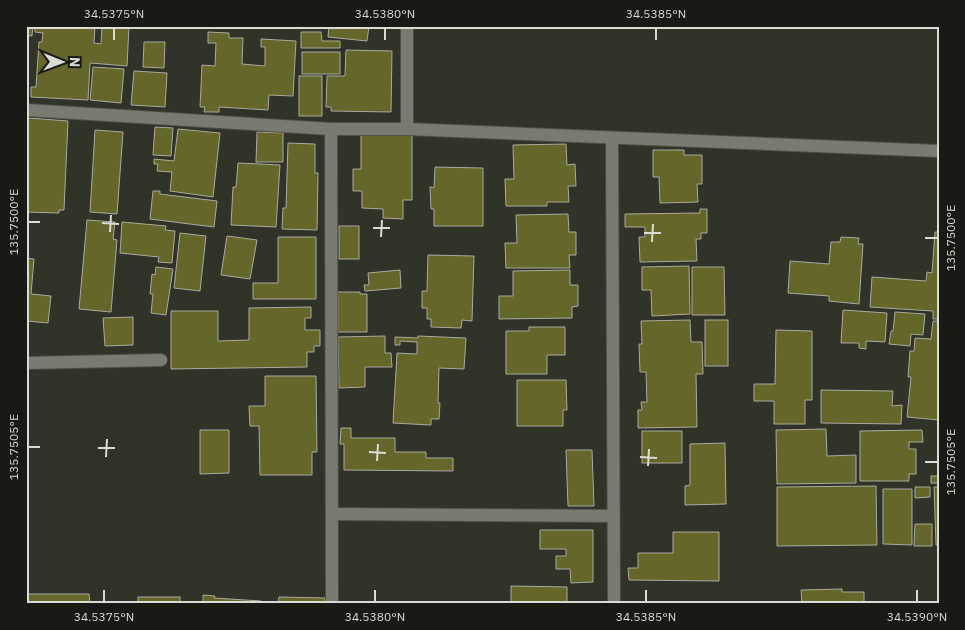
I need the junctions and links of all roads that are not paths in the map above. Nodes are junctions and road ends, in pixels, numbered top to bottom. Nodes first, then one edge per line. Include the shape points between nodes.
1 (407, 26) edge
2 (26, 110) edge
3 (331, 129) junction
4 (406, 129) junction
5 (612, 138) junction
6 (939, 151) edge
7 (161, 360) dead end
8 (26, 363) edge
9 (332, 514) junction
10 (614, 516) junction
11 (332, 604) edge
12 (614, 604) edge

1 - 4 street
2 - 3 street
3 - 4 street
3 - 9 street
4 - 5 street
5 - 6 street
5 - 10 street
7 - 8 street
9 - 10 street
9 - 11 street
10 - 12 street

